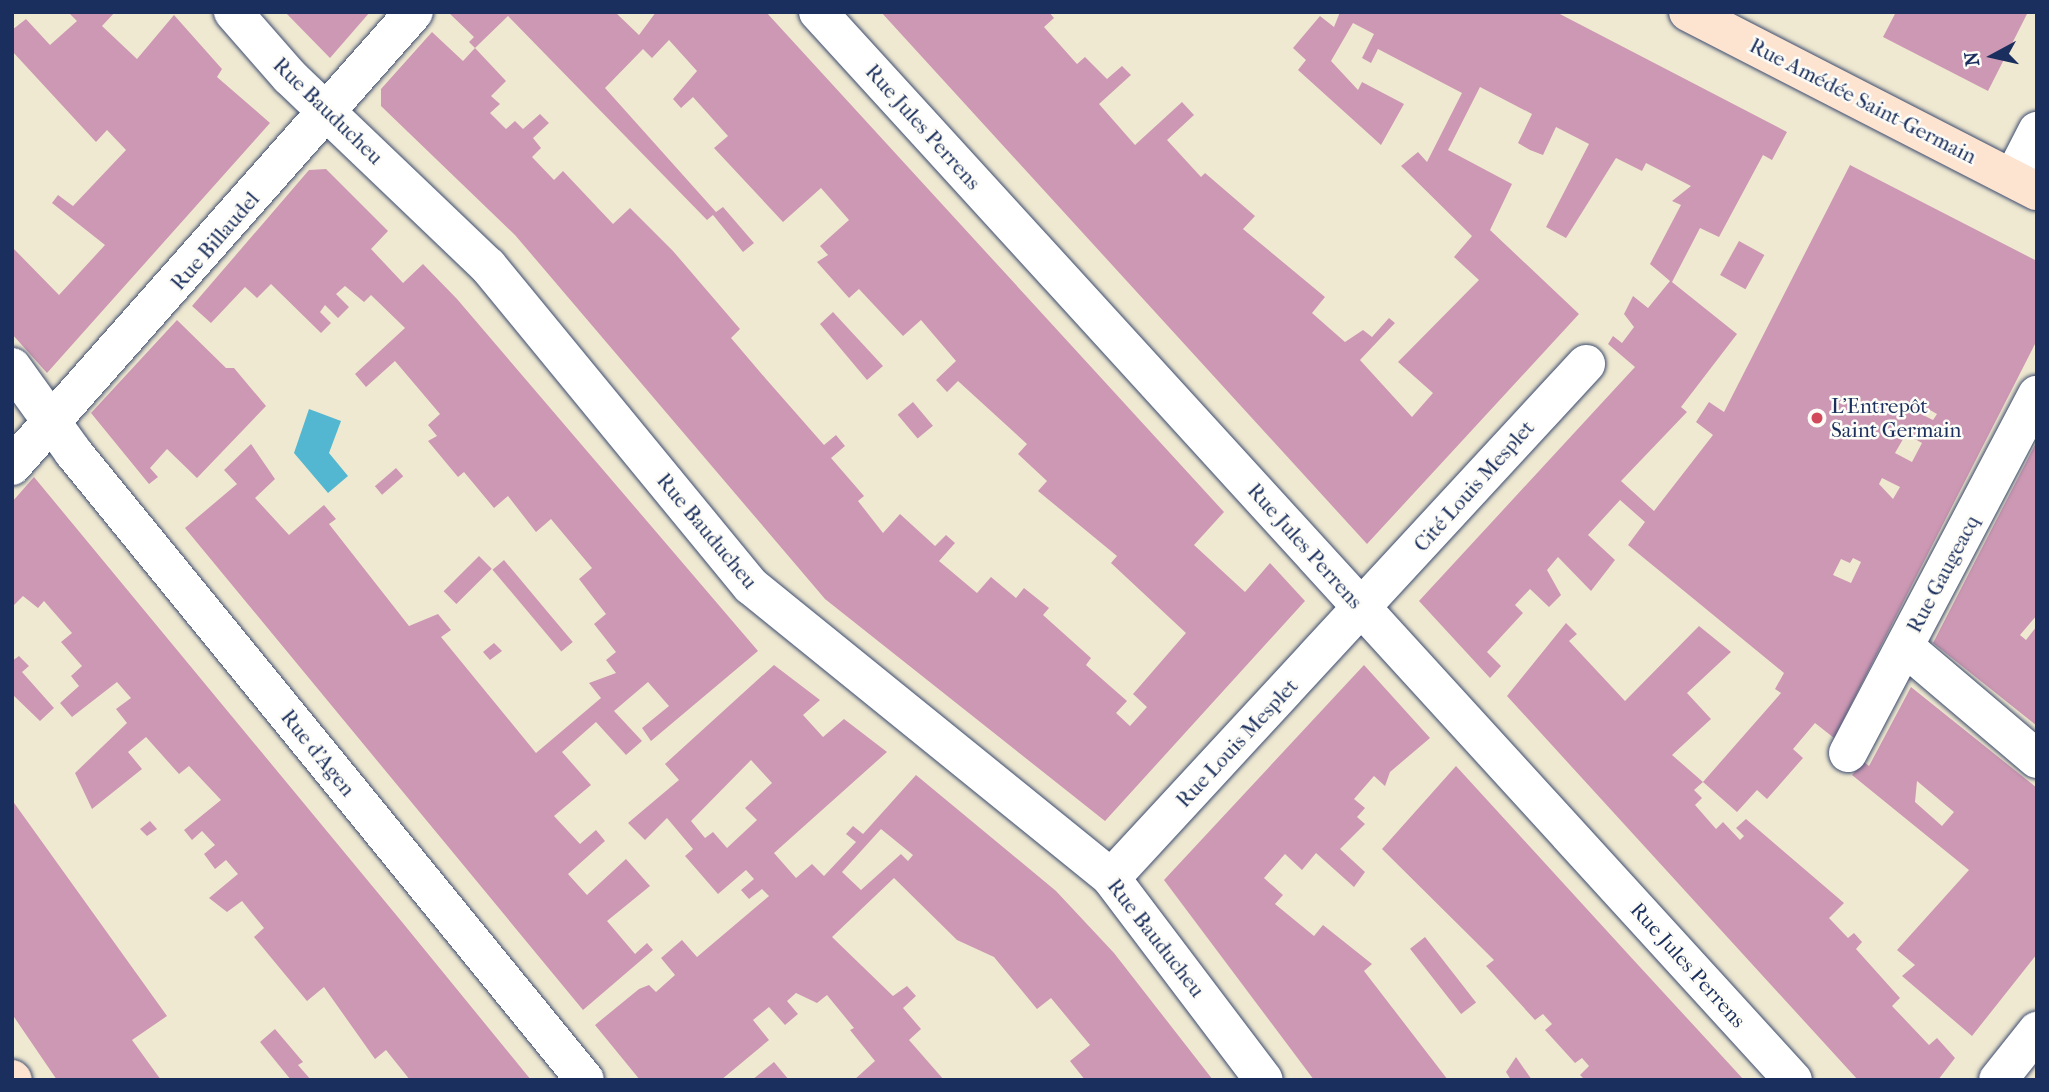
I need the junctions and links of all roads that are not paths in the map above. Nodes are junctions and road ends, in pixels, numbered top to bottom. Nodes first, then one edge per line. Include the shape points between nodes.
1 (233, 12) edge
2 (414, 12) edge
3 (818, 12) edge
4 (1688, 12) edge
5 (328, 111) junction
6 (2037, 131) edge
7 (2025, 184) edge
8 (1586, 364) dead end
9 (12, 367) edge
10 (2037, 395) edge
11 (53, 424) junction
12 (12, 466) edge
13 (1363, 609) junction
14 (1905, 647) junction
15 (1848, 753) dead end
16 (2037, 759) edge
17 (1111, 878) junction
18 (2037, 1031) edge
19 (585, 1080) edge
20 (1264, 1080) edge
21 (1793, 1080) edge
22 (1998, 1080) edge

1 - 5 street, Rue Bauducheu
2 - 5 street, Rue Billaudel
3 - 13 street, Rue Jules Perrens
4 - 7 street, Rue Amédée Saint-Germain
5 - 11 street, Rue Billaudel
5 - 17 street, Rue Bauducheu via 488,266 751,586
6 - 7 street
8 - 13 street, Cité Louis Mesplet
9 - 11 street, Rue d'Agen
10 - 14 street, Rue Gaugeacq
11 - 12 street, Rue Billaudel
11 - 19 street, Rue d'Agen
13 - 17 street, Rue Louis Mesplet
13 - 21 street, Rue Jules Perrens
14 - 15 street, Rue Gaugeacq
14 - 16 street
17 - 20 street, Rue Bauducheu
18 - 22 street

